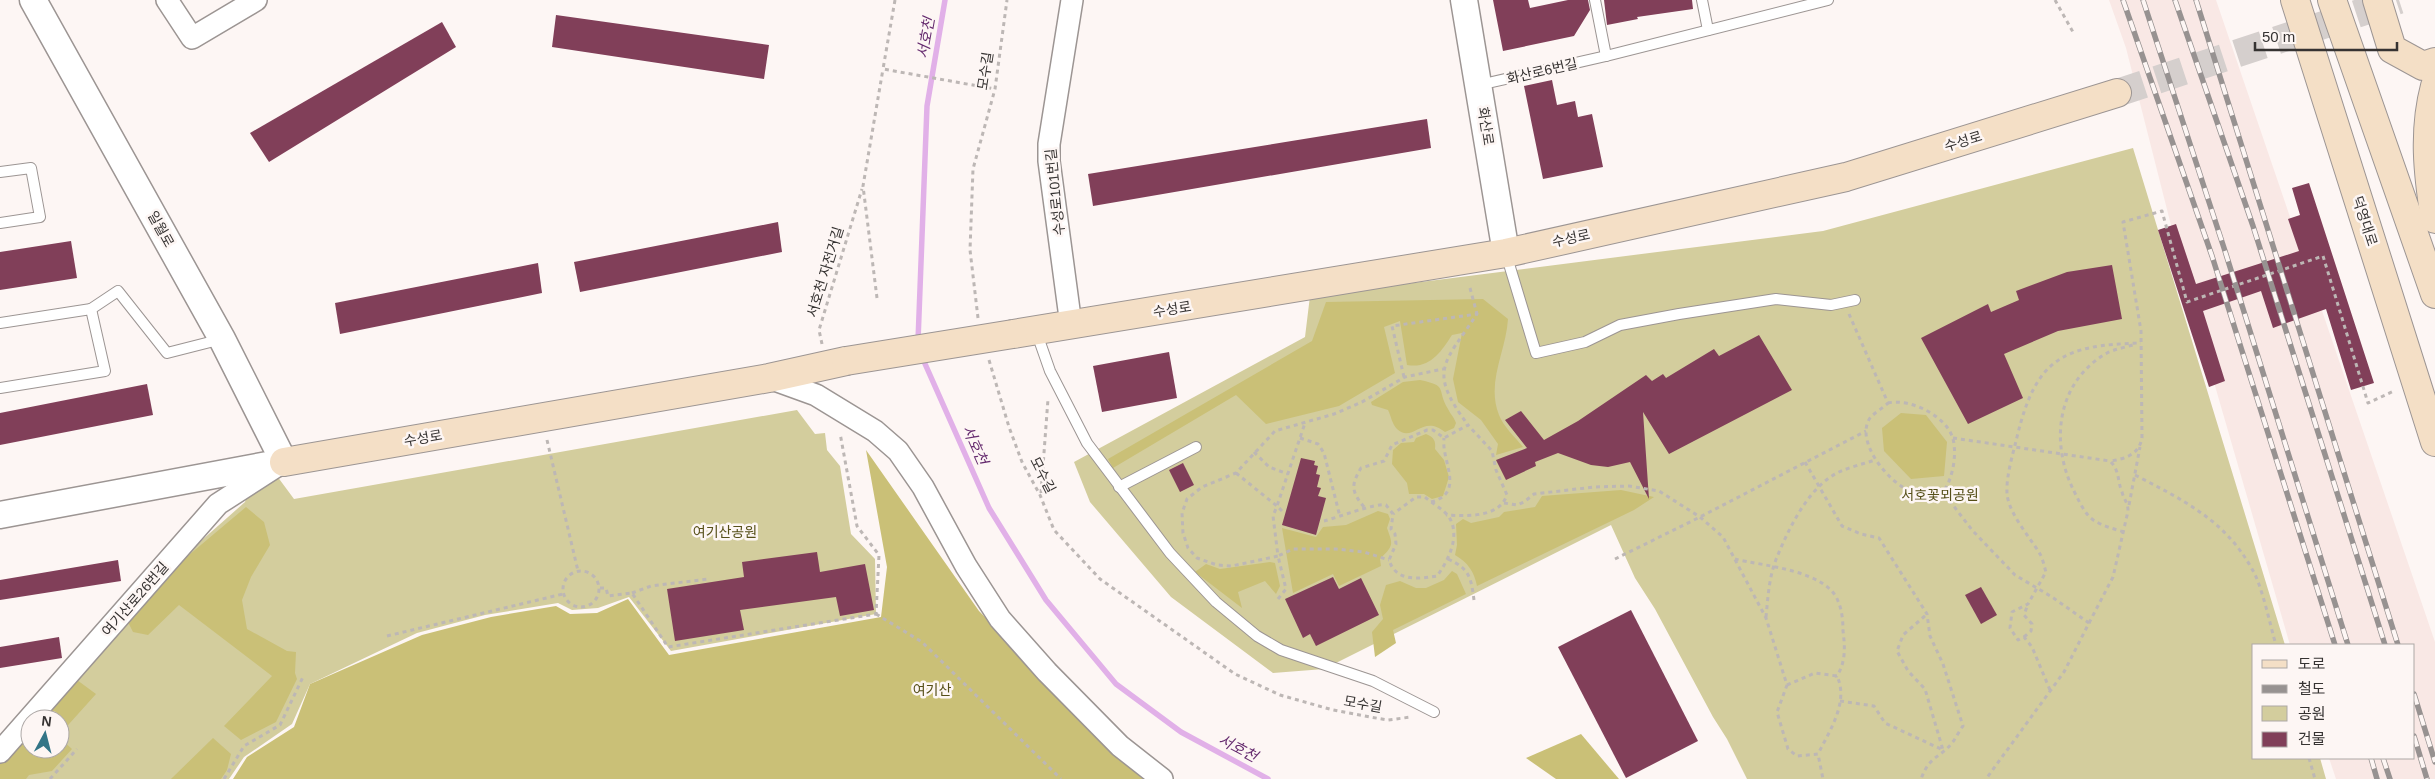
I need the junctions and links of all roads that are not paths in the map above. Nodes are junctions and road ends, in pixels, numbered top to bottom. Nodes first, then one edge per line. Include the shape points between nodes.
1 (33, 0) edge
2 (167, 0) edge
3 (256, 0) edge
4 (1072, 0) edge
5 (1464, 0) edge
6 (1595, 0) edge
7 (1702, 0) edge
8 (1828, 0) edge
9 (2295, 0) edge
10 (2332, 0) edge
11 (2377, 0) edge
12 (1708, 30) junction
13 (1606, 56) junction
14 (2435, 62) edge
15 (1479, 85) junction
16 (2435, 86) edge
17 (2117, 93) tunnel mouth
18 (0, 172) edge
19 (2435, 219) edge
20 (0, 223) edge
21 (1506, 253) junction
22 (2435, 293) edge
23 (1855, 300) dead end
24 (91, 309) junction
25 (0, 323) edge
26 (1072, 325) junction
27 (1024, 332) junction
28 (222, 339) junction
29 (769, 378) junction
30 (0, 388) edge
31 (2435, 442) edge
32 (1196, 447) dead end
33 (284, 462) junction
34 (1119, 487) junction
35 (0, 515) edge
36 (1434, 712) road end
37 (0, 752) edge
38 (1162, 779) edge

1 - 28 street, 일월로
2 - 3 street via 192,38
4 - 26 street, 수성로101번길 via 1049,144
5 - 15 street, 화산로
6 - 13 lane
7 - 12 lane
8 - 12 lane, 화산로6번길
9 - 31 main road, 덕영대로
10 - 22 main road
11 - 14 main road via 2392,49 2423,66
12 - 13 lane, 화산로6번길
13 - 15 lane, 화산로6번길
15 - 21 street, 화산로
16 - 19 main road via 2427,118 2427,173
17 - 21 main road, 수성로 via 1846,177
18 - 20 lane via 31,168 40,217
21 - 23 lane via 1536,353 1585,342 1620,325 1679,314 1776,299 1831,305
21 - 26 main road, 수성로
24 - 25 lane
24 - 28 lane via 118,291 167,353
24 - 30 lane via 104,372
26 - 27 main road, 수성로
27 - 29 main road, 수성로, bridge
27 - 34 lane via 1050,371 1088,444
28 - 33 street, 일월로
29 - 33 main road, 수성로
29 - 38 street via 816,394 875,431 898,451 1000,619 1120,746
32 - 34 lane
33 - 35 street, 수성로
33 - 37 street, 여기산로26번길 via 218,504
34 - 36 lane via 1183,568 1216,602 1257,636 1280,650 1373,680

